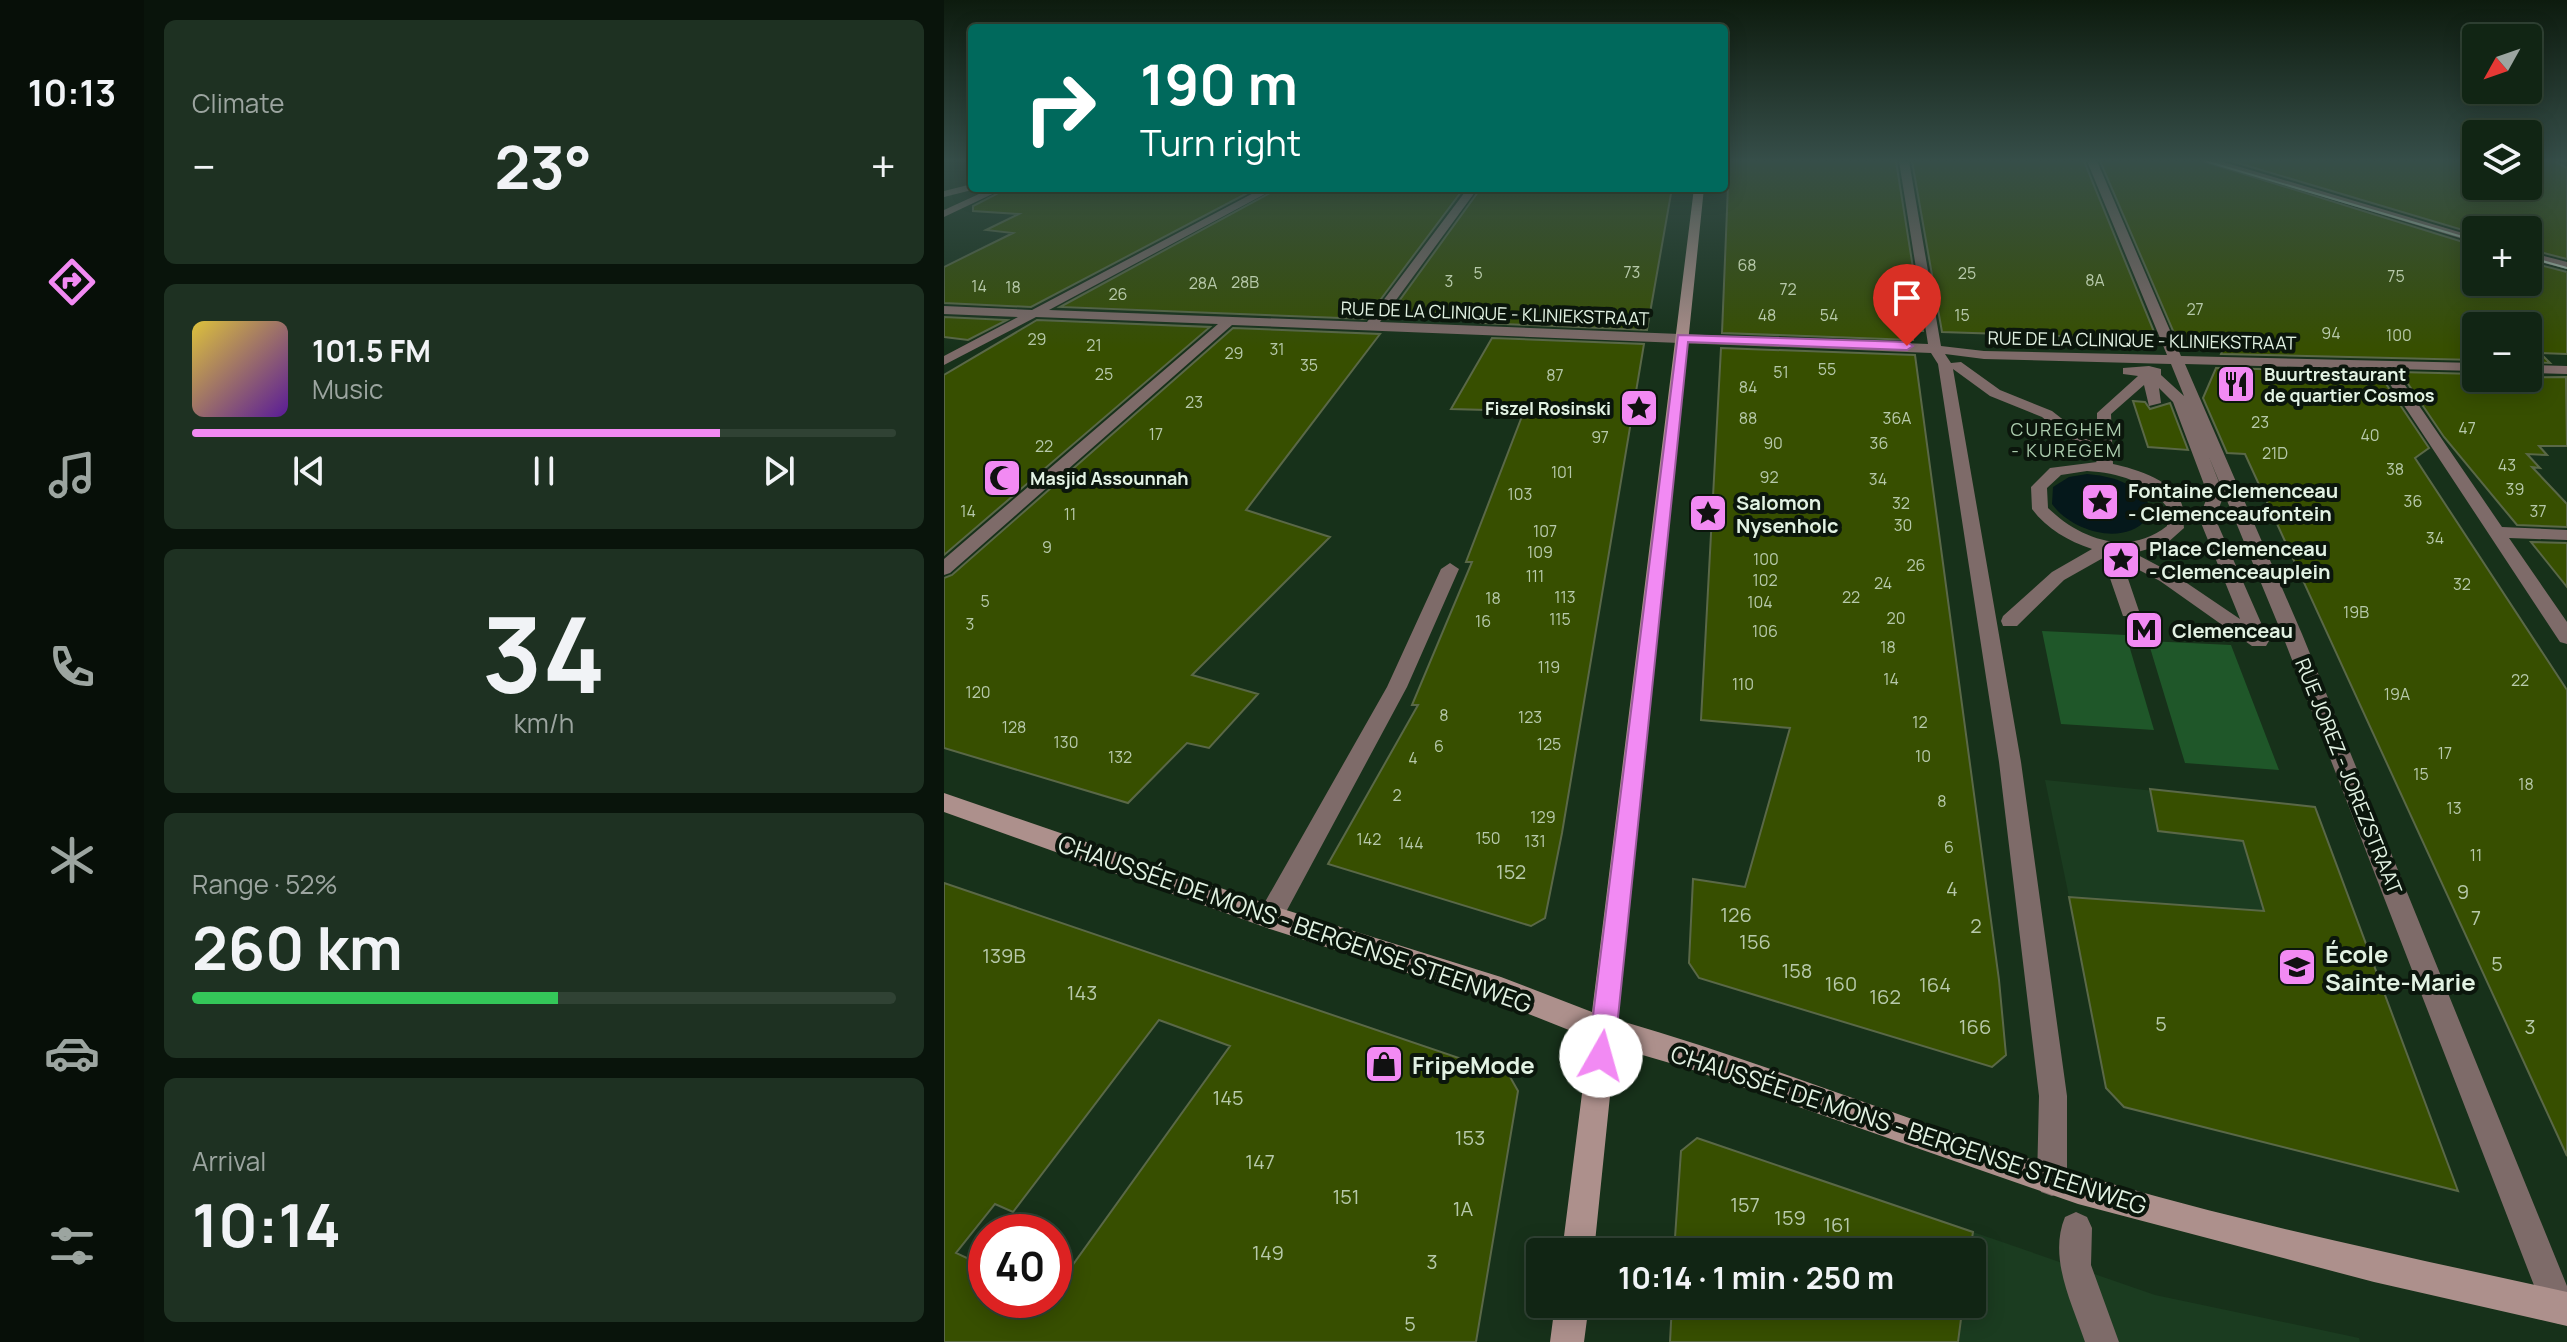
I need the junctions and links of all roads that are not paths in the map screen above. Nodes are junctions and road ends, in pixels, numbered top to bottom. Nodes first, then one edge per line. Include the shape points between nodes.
1 (1204, 224) edge
2 (1447, 224) edge
3 (1695, 224) edge
4 (1914, 224) edge
5 (2113, 224) edge
6 (2421, 224) edge
7 (2462, 236) edge
8 (2542, 259) edge
9 (2567, 266) edge
10 (944, 310) edge
11 (1035, 313) junction
12 (1229, 321) junction
13 (1371, 326) junction
14 (1682, 338) junction
15 (1935, 349) junction
16 (944, 361) edge
17 (2384, 364) junction
18 (2162, 367) junction
19 (2462, 367) edge
20 (2542, 369) edge
21 (2567, 370) edge
22 (2130, 392) junction
23 (2106, 464) junction
24 (2177, 516) junction
25 (2207, 518) junction
26 (2498, 532) junction
27 (2567, 535) edge
28 (2108, 547) junction
29 (944, 569) edge
30 (1450, 569) dead end
31 (2130, 611) dead end
32 (2010, 621) dead end
33 (2567, 637) edge
34 (944, 802) edge
35 (1270, 917) junction
36 (1604, 1030) junction
37 (2052, 1181) junction
38 (2076, 1228) dead end
39 (1580, 1238) edge
40 (2563, 1308) edge
41 (1570, 1318) edge
42 (1567, 1342) edge
43 (2102, 1342) edge

1 - 11 street
2 - 13 street
3 - 14 street
4 - 15 street
5 - 18 street, RUE JOREZ - JOREZSTRAAT
6 - 7 street
8 - 9 street
10 - 11 street, RUE DE LA CLINIQUE - KLINIEKSTRAAT
11 - 12 street, RUE DE LA CLINIQUE - KLINIEKSTRAAT
11 - 16 street
12 - 13 street, RUE DE LA CLINIQUE - KLINIEKSTRAAT
12 - 29 street
13 - 14 street, RUE DE LA CLINIQUE - KLINIEKSTRAAT
14 - 15 street, RUE DE LA CLINIQUE - KLINIEKSTRAAT
14 - 36 street
15 - 18 street, RUE DE LA CLINIQUE - KLINIEKSTRAAT
15 - 37 street via 1945,364 2010,762 2053,1096
17 - 18 street, RUE DE LA CLINIQUE - KLINIEKSTRAAT
17 - 19 street, RUE DE LA CLINIQUE - KLINIEKSTRAAT
17 - 26 street
18 - 22 street
18 - 22 street via 2154,403
18 - 23 street via 1956,365 1995,393 2047,414
18 - 25 street via 2216,495
18 - 40 street, RUE JOREZ - JOREZSTRAAT via 2292,634
20 - 21 street
22 - 23 street via 2104,413
23 - 24 street via 2156,485
23 - 28 street via 2056,471 2039,487 2037,497 2040,509 2062,530
24 - 25 street
24 - 28 street via 2175,528 2154,544
25 - 28 street via 2259,641 2166,577
26 - 27 street
26 - 33 street
28 - 31 street
28 - 32 street via 2058,576
30 - 35 street via 1397,687
34 - 35 street, CHAUSSÉE DE MONS - BERGENSE STEENWEG
35 - 36 street, CHAUSSÉE DE MONS - BERGENSE STEENWEG via 1501,990
36 - 37 street, CHAUSSÉE DE MONS - BERGENSE STEENWEG
36 - 39 street
37 - 40 street, CHAUSSÉE DE MONS - BERGENSE STEENWEG via 2374,1266
38 - 43 street via 2075,1265
41 - 42 street

